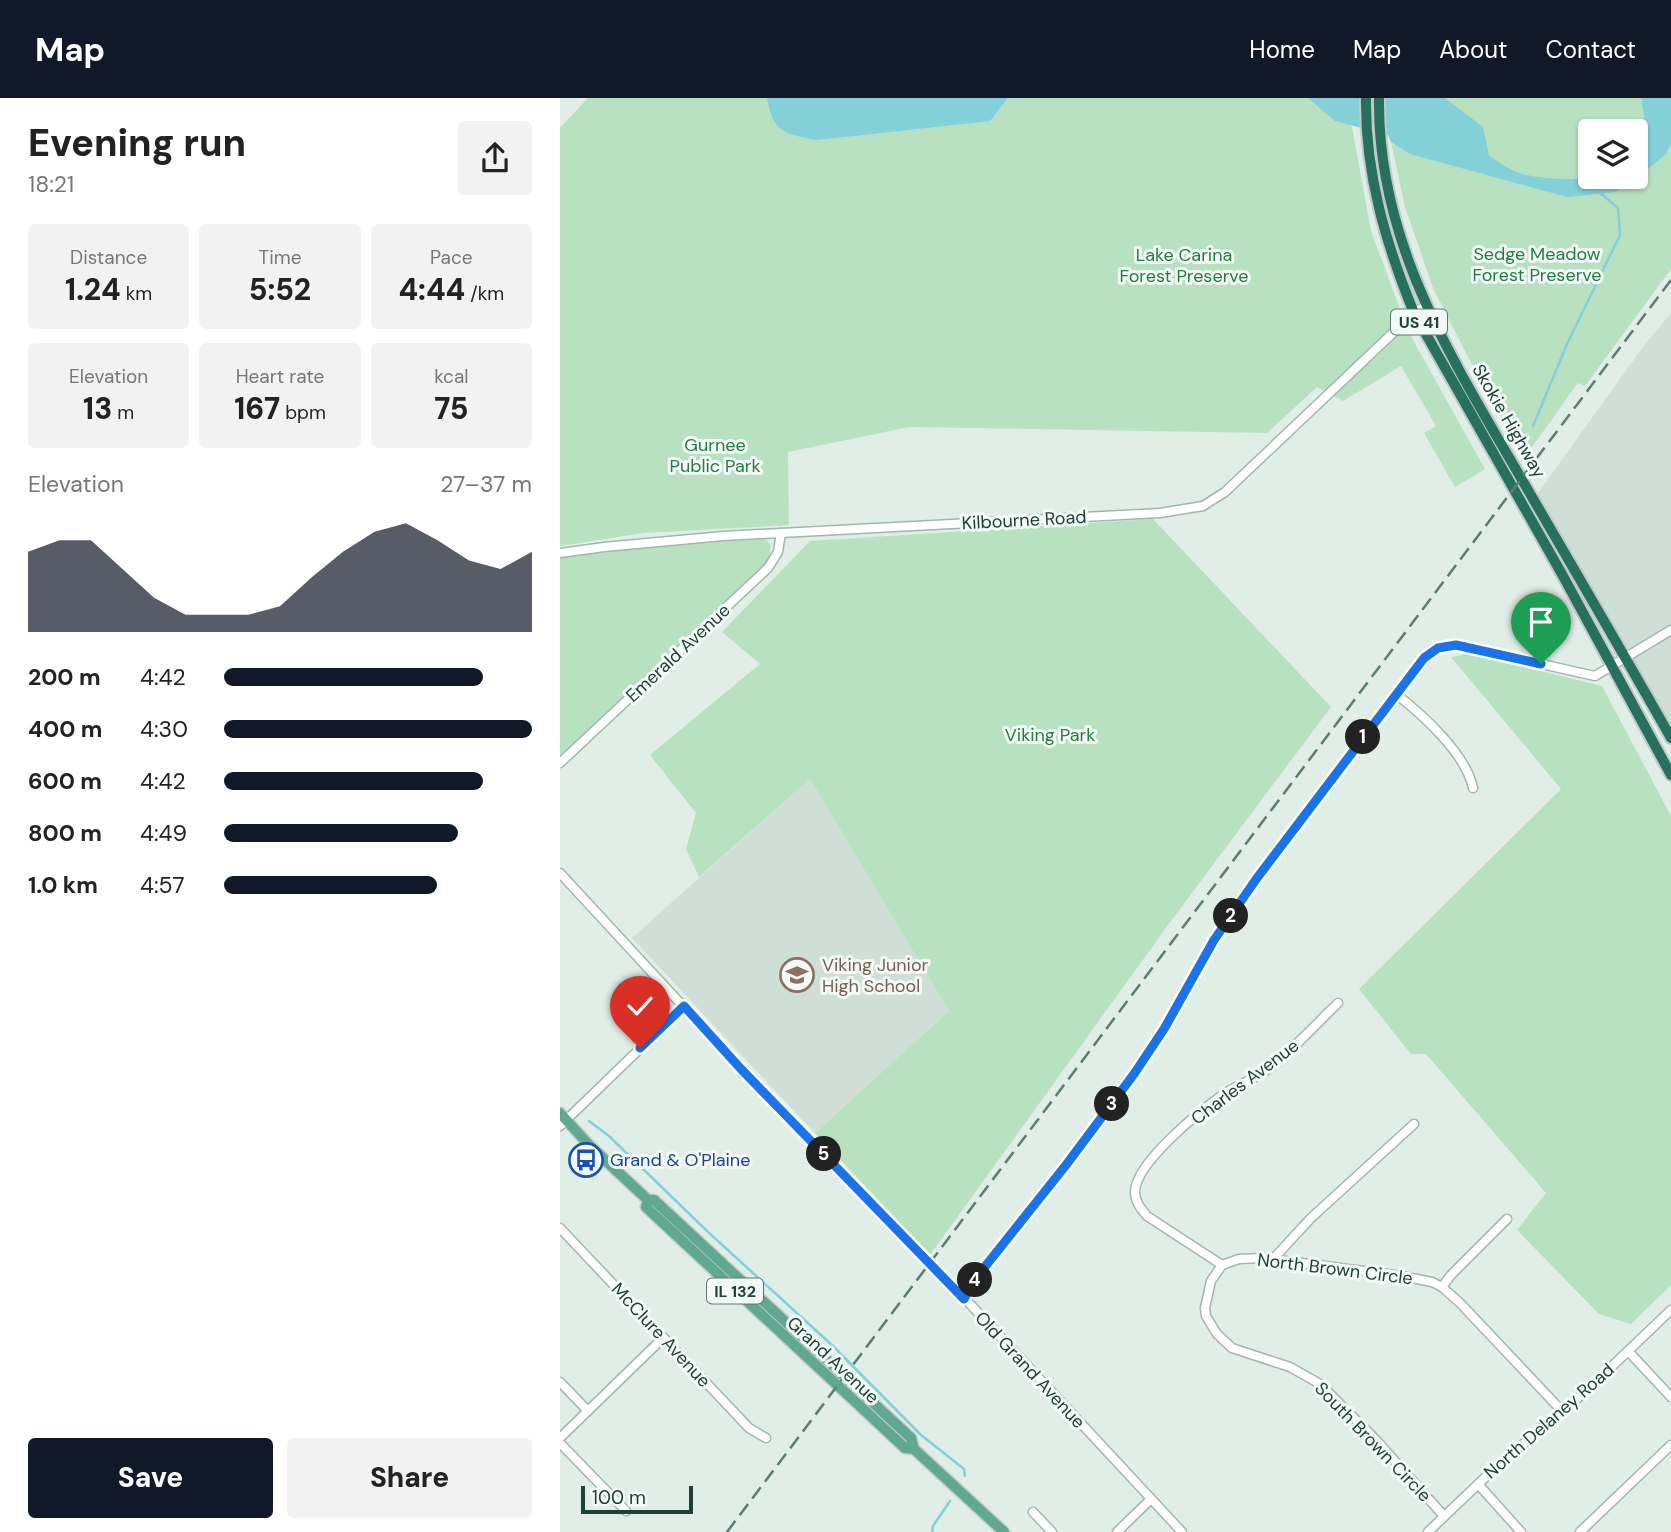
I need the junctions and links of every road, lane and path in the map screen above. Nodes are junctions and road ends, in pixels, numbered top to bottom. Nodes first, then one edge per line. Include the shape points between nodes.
1 (1366, 98) edge
2 (1379, 98) edge
3 (1426, 306) junction
4 (1414, 313) junction
5 (781, 533) junction
6 (560, 553) edge
7 (1671, 630) edge
8 (1625, 658) junction
9 (1611, 666) junction
10 (1396, 694) junction
11 (1671, 738) edge
12 (560, 763) edge
13 (1671, 775) edge
14 (1473, 788) dead end
15 (560, 873) edge
16 (1338, 1003) dead end
17 (684, 1006) junction
18 (562, 1120) edge
19 (1414, 1124) dead end
20 (1507, 1219) dead end
21 (560, 1228) edge
22 (1273, 1259) junction
23 (1222, 1265) junction
24 (1442, 1287) junction
25 (964, 1299) junction
26 (1671, 1310) edge
27 (663, 1338) junction
28 (1628, 1351) junction
29 (560, 1382) edge
30 (1671, 1397) edge
31 (588, 1411) junction
32 (1563, 1412) junction
33 (560, 1438) edge
34 (766, 1438) dead end
35 (560, 1443) edge
36 (1671, 1445) edge
37 (1478, 1485) junction
38 (1151, 1499) junction
39 (626, 1511) dead end
40 (1032, 1512) dead end
41 (1444, 1516) junction
42 (1004, 1532) edge
43 (1052, 1532) edge
44 (1117, 1532) edge
45 (1182, 1532) edge
46 (1428, 1532) edge
47 (1521, 1532) edge
48 (1580, 1532) edge

1 - 4 highway, Skokie Highway / US 41 via 1367,148 1382,224
2 - 3 highway, Skokie Highway / US 41 via 1381,150 1392,214
3 - 4 street, Kilbourne Road
3 - 8 highway, Skokie Highway / US 41
4 - 5 street, Kilbourne Road via 1226,490 1203,506 1160,513
4 - 9 highway, Skokie Highway / US 41
5 - 6 street, Kilbourne Road
5 - 12 street, Emerald Avenue via 778,552 768,568
7 - 8 street
8 - 9 street
8 - 11 highway, Skokie Highway / US 41
9 - 10 street via 1595,676 1446,645 1424,658
9 - 13 highway, Skokie Highway / US 41
10 - 14 street via 1460,758
10 - 25 street via 1229,918 1134,1074
15 - 17 street, Old Grand Avenue
16 - 23 street, Charles Avenue via 1264,1072 1207,1107 1140,1175 1135,1191 1141,1210
17 - 18 street
17 - 25 street, Old Grand Avenue
18 - 42 main road, Grand Avenue / IL 132 via 648,1200 646,1207 789,1341
19 - 22 street
20 - 24 street
21 - 27 street, McClure Avenue
22 - 23 street, North Brown Circle via 1239,1259
22 - 24 street, North Brown Circle via 1402,1276
23 - 41 street, South Brown Circle via 1211,1281 1205,1308 1224,1342 1242,1353 1290,1367 1320,1384
24 - 32 street, North Brown Circle
25 - 38 street, Old Grand Avenue
26 - 28 street, North Delaney Road
27 - 31 street
27 - 34 street, McClure Avenue via 749,1428
28 - 30 street
28 - 32 street, North Delaney Road
29 - 31 street
31 - 33 street
32 - 37 street, North Delaney Road
35 - 39 street
36 - 48 street
37 - 41 street, North Delaney Road
37 - 47 street
38 - 44 street
38 - 45 street, Old Grand Avenue
40 - 43 street
41 - 46 street, North Delaney Road

